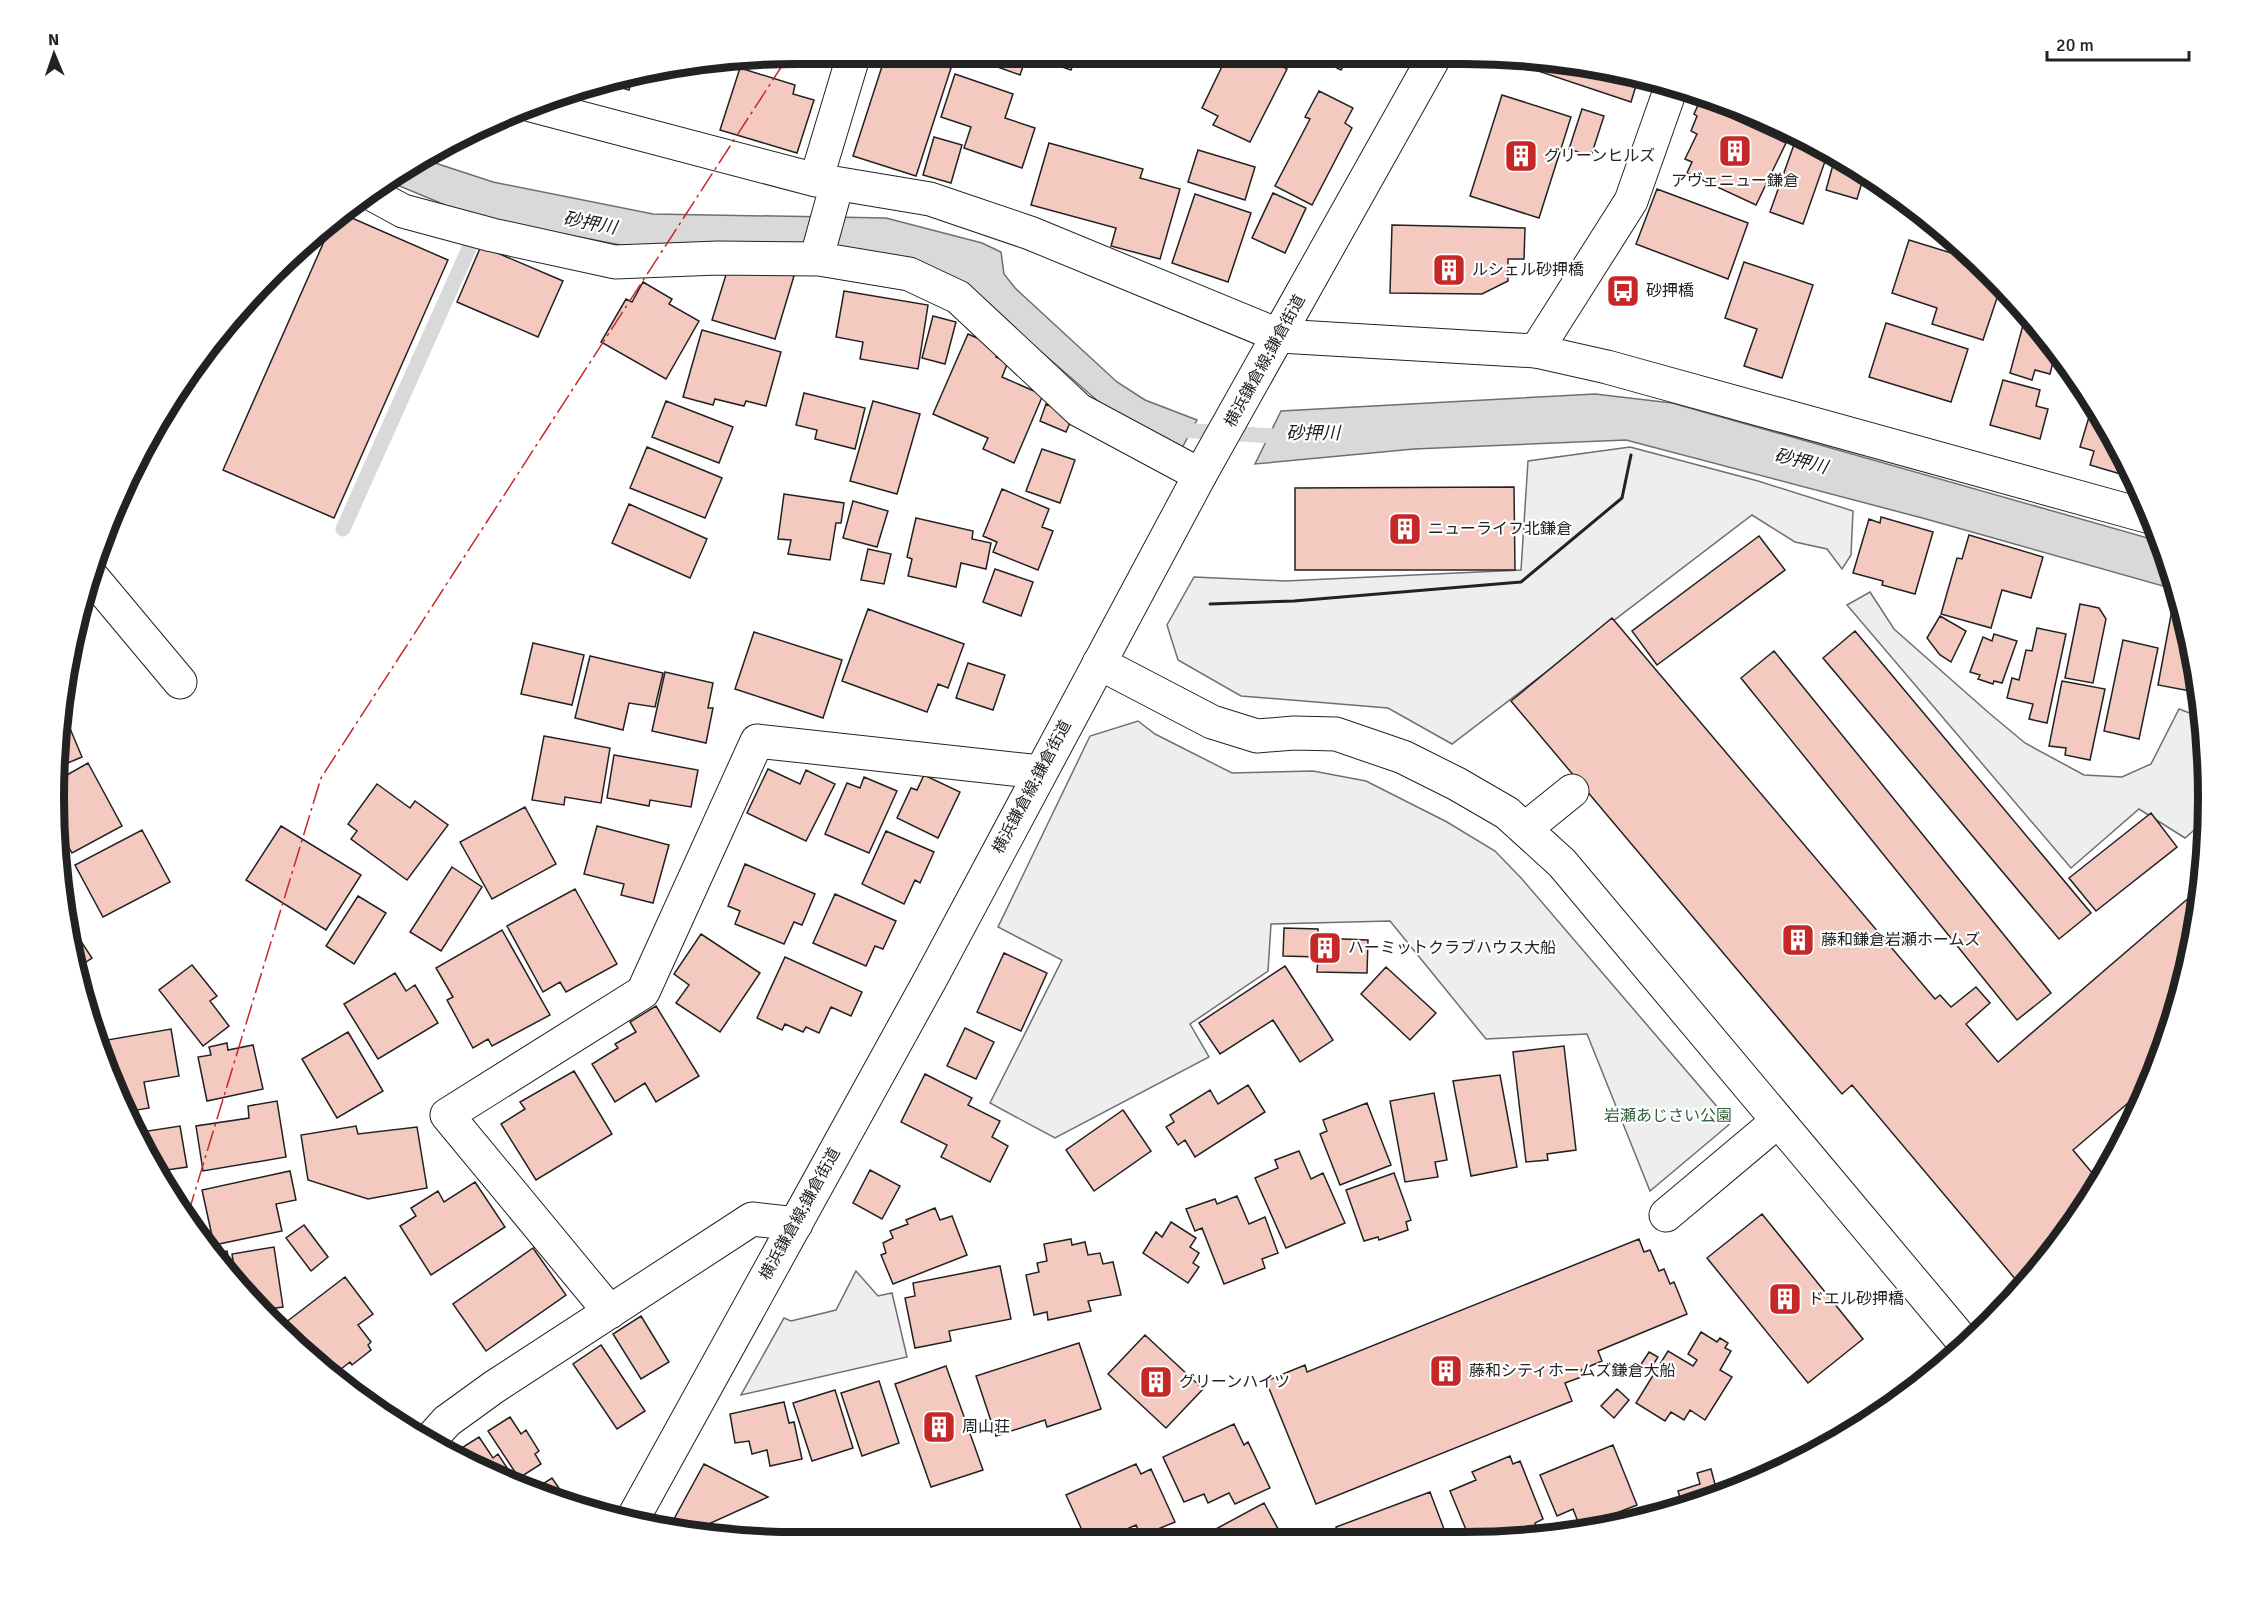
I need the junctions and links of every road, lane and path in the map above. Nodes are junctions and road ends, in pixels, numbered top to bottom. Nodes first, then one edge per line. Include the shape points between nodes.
1 (852, 64) edge
2 (1430, 64) edge
3 (1669, 94) edge
4 (547, 109) edge
5 (827, 182) junction
6 (378, 197) edge
7 (819, 259) junction
8 (1280, 336) junction
9 (1536, 351) junction
10 (1204, 469) junction
11 (2141, 515) edge
12 (97, 583) edge
13 (1099, 663) junction
14 (180, 682) dead end
15 (1040, 772) junction
16 (1572, 791) dead end
17 (1525, 829) junction
18 (1778, 1121) junction
19 (1666, 1215) dead end
20 (796, 1224) junction
21 (610, 1312) junction
22 (1961, 1339) edge
23 (434, 1436) edge
24 (636, 1513) edge

1 - 5 street
2 - 8 street, 横浜鎌倉線;鎌倉街道
3 - 9 street via 1631,201
4 - 5 street
5 - 7 street
5 - 8 street via 930,199 1030,233
6 - 7 street via 403,211 615,262
7 - 10 street via 909,274 958,297 1079,410
8 - 9 street
8 - 10 street, 横浜鎌倉線;鎌倉街道
9 - 11 street via 1607,367
10 - 13 street, 横浜鎌倉線;鎌倉街道
12 - 14 street
13 - 15 street, 横浜鎌倉線;鎌倉街道
13 - 17 street via 1212,722 1257,736 1336,734 1403,757 1508,813
15 - 20 street, 横浜鎌倉線;鎌倉街道
15 - 21 street via 757,741 644,992 447,1114
16 - 17 street
17 - 18 street via 1562,862
18 - 19 street
18 - 22 street
20 - 21 street via 752,1219
20 - 24 street, 横浜鎌倉線;鎌倉街道
21 - 23 street via 494,1387 447,1421

